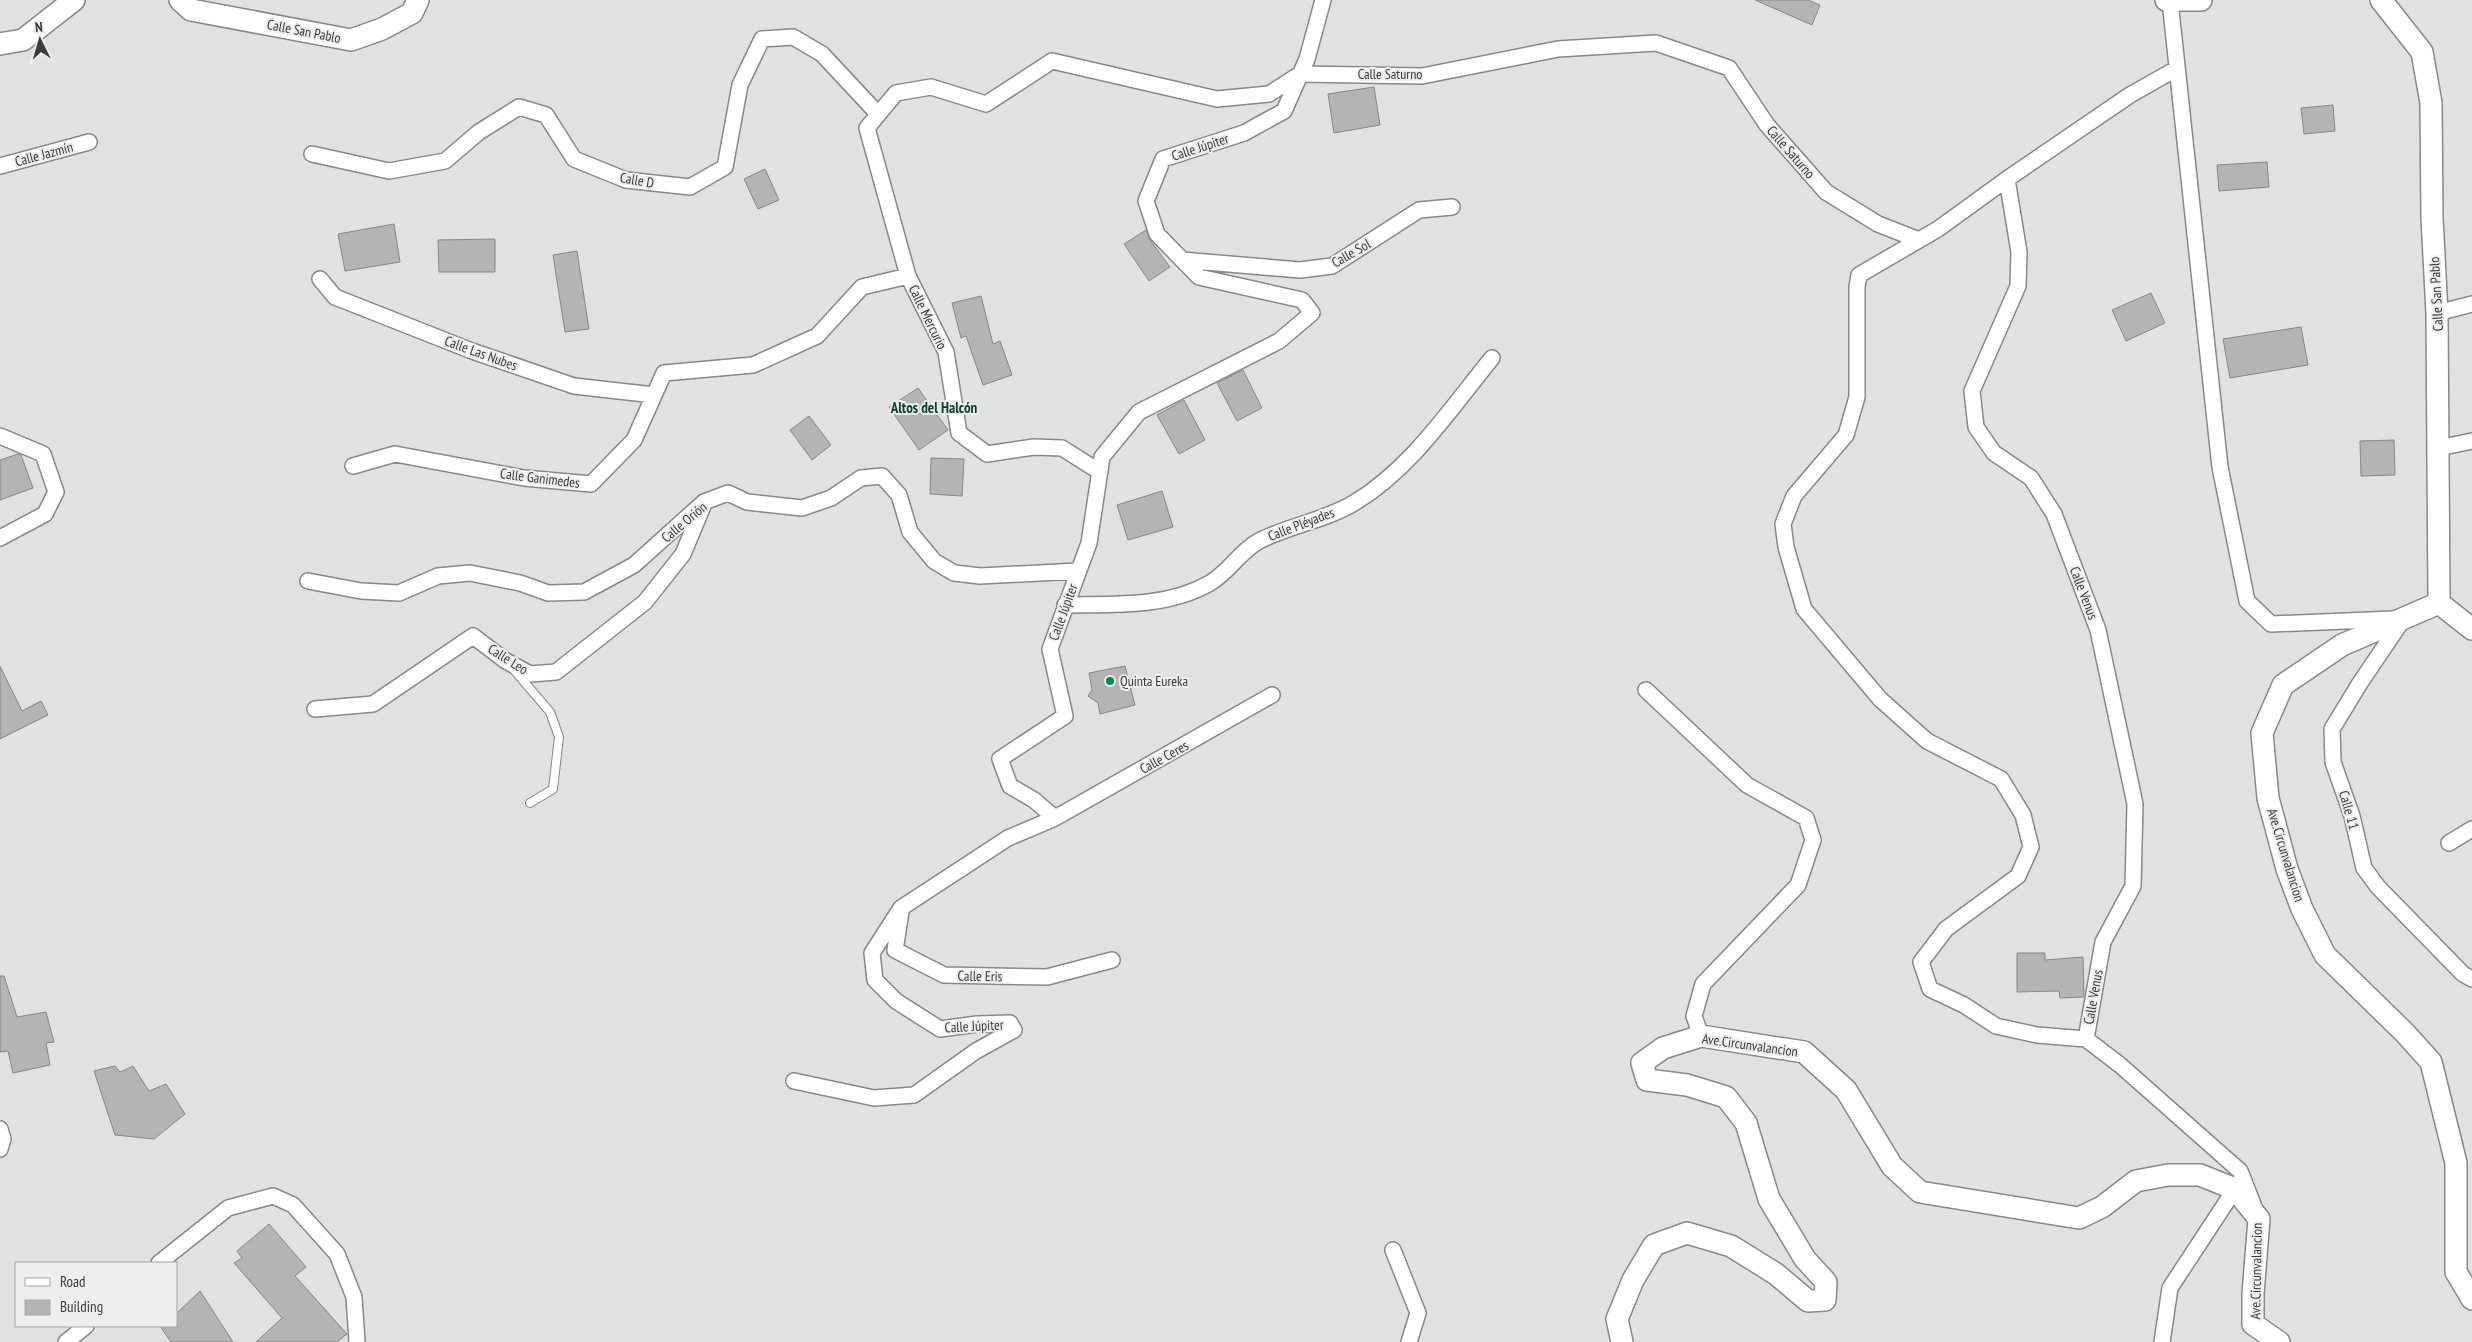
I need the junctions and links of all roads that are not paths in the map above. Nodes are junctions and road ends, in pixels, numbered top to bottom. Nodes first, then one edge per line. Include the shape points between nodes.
1 (74, 0) edge
2 (180, 0) edge
3 (418, 0) edge
4 (1323, 0) edge
5 (2201, 0) edge
6 (2381, 0) edge
7 (2168, 1) edge
8 (0, 44) edge
9 (2176, 69) junction
10 (1300, 74) junction
11 (878, 114) junction
12 (89, 142) dead end
13 (312, 154) dead end
14 (0, 166) edge
15 (2007, 179) junction
16 (1452, 208) dead end
17 (1919, 240) junction
18 (1182, 260) junction
19 (908, 276) junction
20 (320, 279) dead end
21 (2472, 304) edge
22 (2437, 313) junction
23 (1492, 358) dead end
24 (654, 395) junction
25 (0, 436) edge
26 (2472, 441) edge
27 (2438, 448) junction
28 (353, 466) dead end
29 (1100, 472) junction
30 (704, 502) junction
31 (0, 538) edge
32 (1078, 571) junction
33 (308, 581) dead end
34 (2439, 603) junction
35 (1065, 605) junction
36 (2404, 618) junction
37 (2472, 629) edge
38 (506, 661) junction
39 (1646, 690) dead end
40 (1272, 696) dead end
41 (315, 709) dead end
42 (530, 803) dead end
43 (1055, 818) junction
44 (2472, 829) edge
45 (2449, 842) dead end
46 (901, 908) junction
47 (1112, 960) dead end
48 (2472, 979) edge
49 (1701, 1036) junction
50 (2086, 1039) junction
51 (794, 1081) dead end
52 (0, 1129) edge
53 (0, 1149) edge
54 (2235, 1189) junction
55 (2259, 1219) junction
56 (1393, 1250) dead end
57 (160, 1262) edge
58 (2472, 1300) edge
59 (85, 1327) edge
60 (66, 1342) edge
61 (357, 1342) edge
62 (1409, 1342) edge
63 (1622, 1342) edge
64 (2162, 1342) edge
65 (2279, 1342) edge

1 - 8 street via 23,40
2 - 3 street, Calle San Pablo via 192,10 352,40 412,13
4 - 10 street, Calle Júpiter
5 - 7 street
6 - 22 street, Calle San Pablo via 2422,52 2431,103
7 - 9 street
9 - 15 street
9 - 36 street via 2220,467 2247,601 2270,624
10 - 11 street via 1269,94 1217,99 1052,61 986,104 931,87 896,93
10 - 17 street, Calle Saturno via 1422,76 1558,49 1656,43 1729,68 1767,125 1826,192 1878,224
10 - 18 street, Calle Júpiter via 1284,111 1244,133 1163,159 1146,201 1158,234
11 - 13 street, Calle D via 822,54 792,37 762,38 740,85 726,167 690,187 626,180 574,159 546,115 519,107 479,132 445,161 389,171
11 - 19 street, Calle Mercurio via 866,128
12 - 14 street, Calle Jazmín
15 - 17 street via 1938,230
15 - 50 street, Calle Venus via 2019,252 2018,286 1972,391 1976,427 1994,454 2031,478 2054,514 2098,630 2135,804 2133,886 2103,942
16 - 18 street, Calle Sol via 1419,210 1332,266 1300,270
17 - 50 street via 1859,275 1857,396 1846,435 1794,496 1784,524 1786,547 1804,609 1880,699 1927,741 2002,779 2023,815 2031,846 2018,876 1946,929 1921,962 1930,989 1964,1005 1996,1026 2037,1035
18 - 29 street, Calle Júpiter via 1199,277 1302,300 1312,313 1279,341 1139,412 1102,457
19 - 24 street, Calle Ganimedes via 862,286 817,336 753,365 664,373
19 - 29 street, Calle Mercurio via 946,352 959,433 987,454 1034,447 1062,448
20 - 24 street, Calle Las Nubes via 336,297 472,351 574,386
21 - 22 street
22 - 27 street, Calle San Pablo
23 - 35 street, Calle Pléyades via 1417,448 1380,486 1352,504 1257,542 1211,583 1184,595 1144,603
24 - 28 street, Calle Ganimedes via 634,440 591,484 524,478 395,454
25 - 31 street via 42,454 56,492 45,514
26 - 27 street
27 - 34 street, Calle San Pablo
29 - 32 street, Calle Júpiter via 1089,543
30 - 32 street, Calle Orión via 728,493 747,502 802,508 831,498 862,478 882,476 899,495 910,532 934,561 954,573 980,576
30 - 33 street, Calle Orión via 634,565 584,592 548,593 520,583 470,573 438,576 399,593 361,591
30 - 38 street, Calle Leo via 682,554 645,602 556,672 530,674
32 - 35 street, Calle Júpiter
34 - 36 street, Ave.Circunvalancion
34 - 37 street
35 - 43 street, Calle Júpiter via 1050,649 1065,716 1000,759 1010,786
36 - 48 street, Calle 11 via 2332,729 2333,762 2352,816 2364,868 2378,887 2463,974
36 - 58 street, Ave.Circunvalancion via 2342,645 2284,685 2262,733 2268,798 2287,869 2325,955 2431,1062 2456,1163 2456,1272
38 - 41 street, Calle Leo via 474,636 373,704
38 - 42 lane via 550,712 559,737 553,789
39 - 49 street via 1747,786 1806,818 1813,840 1798,886 1703,984 1694,1016
40 - 43 street, Calle Ceres
43 - 46 street, Calle Júpiter via 1008,838
44 - 45 street
46 - 47 street, Calle Eris via 896,950 944,976 1047,977
46 - 51 street, Calle Júpiter via 872,953 875,980 896,1001 940,1029 1010,1023 1014,1030 976,1051 914,1095 874,1098
49 - 54 street, Ave.Circunvalancion via 1804,1052 1846,1090 1892,1166 1920,1192 2079,1218 2102,1207 2136,1181 2168,1175 2200,1175
49 - 63 street, Ave.Circunvalancion via 1663,1048 1642,1063 1647,1080 1687,1085 1726,1097 1746,1123 1769,1199 1805,1259 1826,1282 1825,1300 1808,1301 1776,1274 1731,1246 1687,1233 1654,1245 1633,1280 1617,1319
50 - 55 street via 2240,1171
52 - 53 street
54 - 55 street, Ave.Circunvalancion
54 - 64 street via 2170,1288
55 - 65 street, Ave.Circunvalancion via 2253,1324
56 - 62 street via 1418,1313
57 - 61 street via 228,1208 272,1196 293,1205 337,1254 354,1297
59 - 60 street

